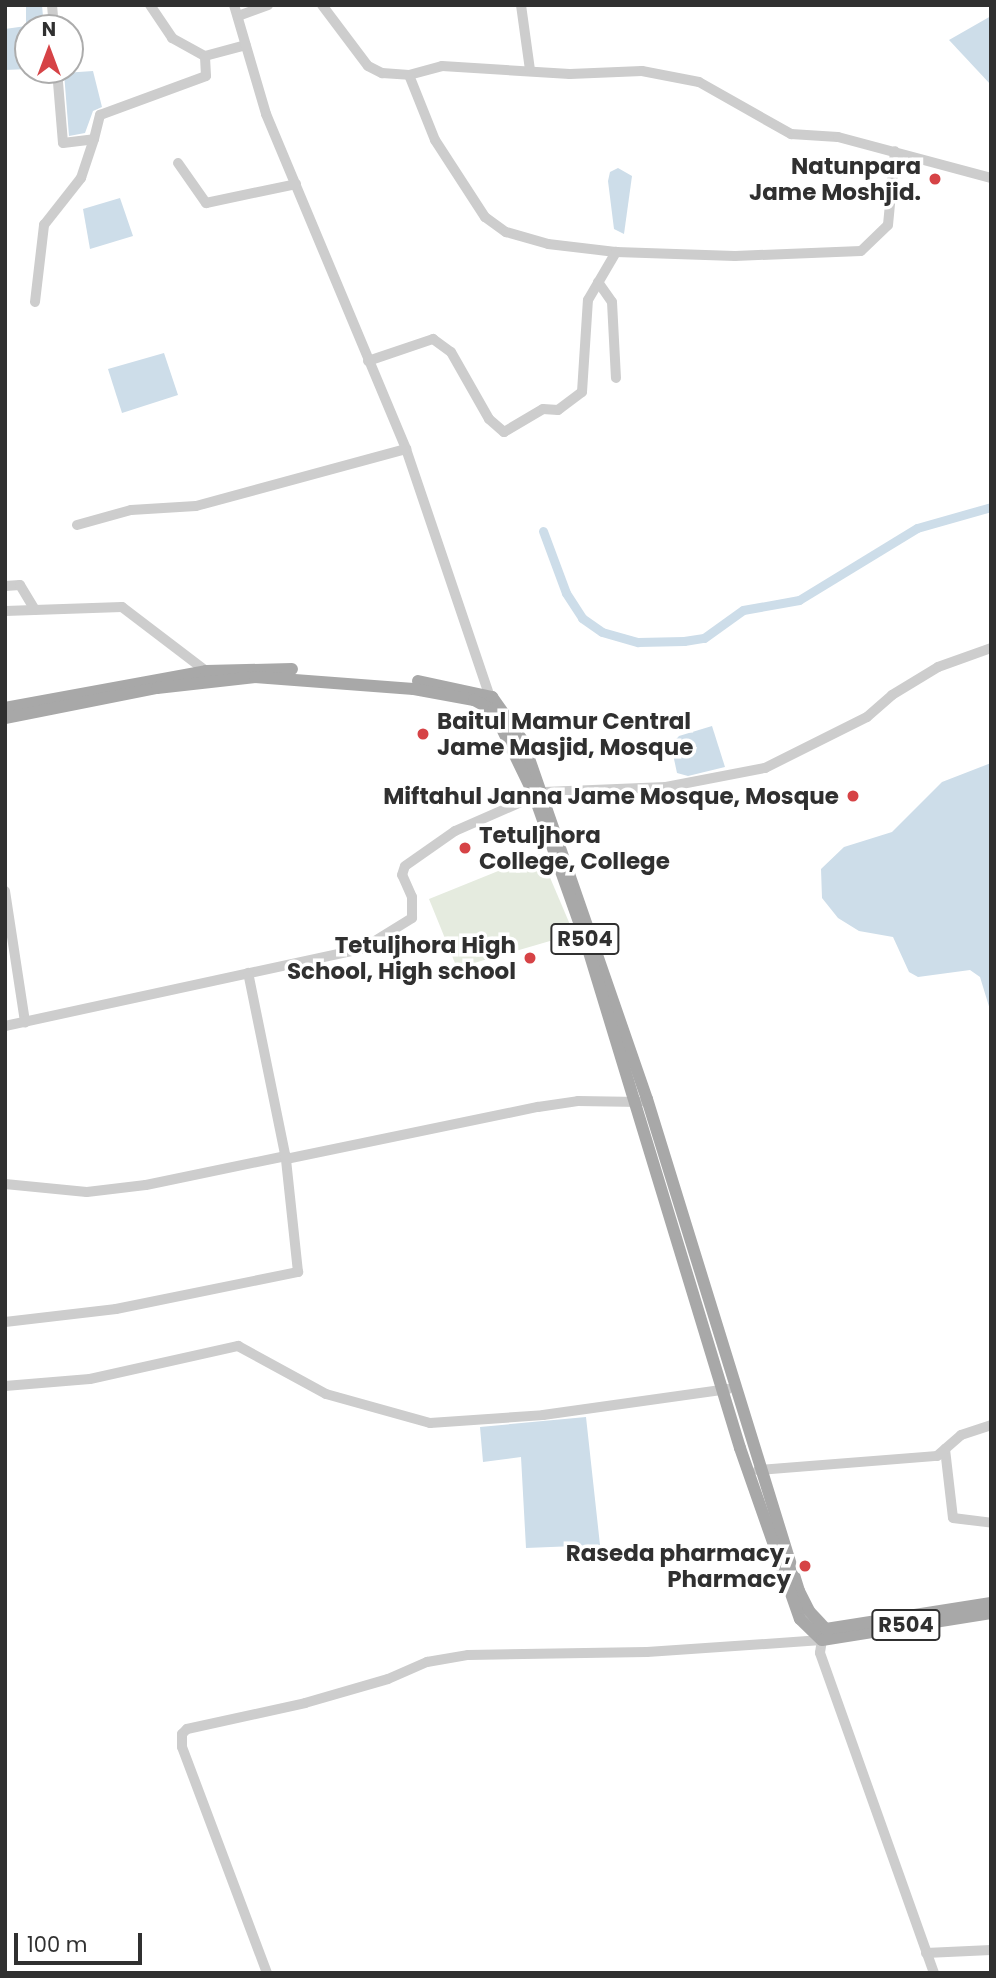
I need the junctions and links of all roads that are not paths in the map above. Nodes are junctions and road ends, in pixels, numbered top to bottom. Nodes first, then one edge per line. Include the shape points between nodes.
1 (150, 5) edge
2 (233, 5) edge
3 (268, 5) edge
4 (322, 5) edge
5 (521, 5) edge
6 (238, 16) junction
7 (246, 45) junction
8 (205, 56) junction
9 (530, 70) junction
10 (409, 75) junction
11 (58, 84) edge
12 (94, 139) junction
13 (895, 151) junction
14 (178, 163) dead end
15 (991, 178) edge
16 (296, 184) junction
17 (616, 252) junction
18 (598, 282) junction
19 (35, 302) dead end
20 (368, 361) junction
21 (616, 379) dead end
22 (406, 449) junction
23 (77, 525) dead end
24 (5, 586) edge
25 (35, 610) junction
26 (5, 611) edge
27 (991, 648) edge
28 (206, 671) junction
29 (492, 704) junction
30 (5, 708) edge
31 (5, 718) edge
32 (539, 793) junction
33 (5, 891) edge
34 (248, 973) junction
35 (25, 1022) junction
36 (5, 1026) edge
37 (643, 1101) junction
38 (286, 1157) junction
39 (5, 1184) edge
40 (5, 1322) edge
41 (5, 1386) edge
42 (730, 1389) junction
43 (991, 1425) edge
44 (945, 1449) junction
45 (758, 1470) junction
46 (991, 1523) edge
47 (991, 1604) edge
48 (991, 1613) edge
49 (817, 1636) junction
50 (991, 1950) edge
51 (926, 1953) junction
52 (267, 1973) edge
53 (934, 1973) edge

1 - 8 street via 172,38
2 - 6 street
3 - 6 street
4 - 10 street via 368,66
5 - 9 street
6 - 7 street
7 - 8 street
7 - 16 street via 266,114
8 - 12 street via 206,76 100,115
9 - 10 street via 442,66
9 - 13 street via 570,74 642,71 699,82 791,134 838,137
10 - 17 street via 435,140 485,217 506,232 548,244
11 - 12 street via 63,143
12 - 19 street via 81,177 44,225
13 - 15 street
13 - 17 street via 888,225 861,251 735,256
14 - 16 street via 206,203
16 - 20 street
17 - 18 street
18 - 20 street via 591,291 585,319 582,392 558,410 544,409 504,432 489,419 443,343 421,341
18 - 21 street via 612,302
20 - 22 street
22 - 23 street via 196,506 131,510
22 - 29 street
24 - 25 street via 20,585
25 - 26 street
25 - 28 street via 122,607
27 - 32 street via 938,667 892,695 867,718 765,768 666,787
28 - 29 main road via 342,672 449,685
28 - 30 main road
29 - 31 main road, R504 via 439,692 256,677 157,688
29 - 32 main road, R504 via 513,721
32 - 34 street via 455,831 405,866 402,875 412,897 412,918 397,931 362,948
32 - 37 main road, R504
33 - 35 street
34 - 35 street
34 - 38 street
35 - 36 street
37 - 38 street via 548,1105
37 - 42 main road, R504
38 - 39 street via 87,1192
38 - 40 street via 298,1272 116,1309
41 - 42 street via 90,1379 237,1346 326,1394 430,1423 544,1415
42 - 45 main road, R504
42 - 49 main road, R504 via 791,1601
43 - 44 street via 961,1435
44 - 45 street via 937,1456
44 - 46 street via 953,1518
45 - 49 main road, R504
47 - 49 main road, R504
48 - 49 main road, R504
49 - 51 street
49 - 52 street via 647,1652 468,1654 427,1662 388,1679 305,1703 187,1729 182,1747
50 - 51 street
51 - 53 street

